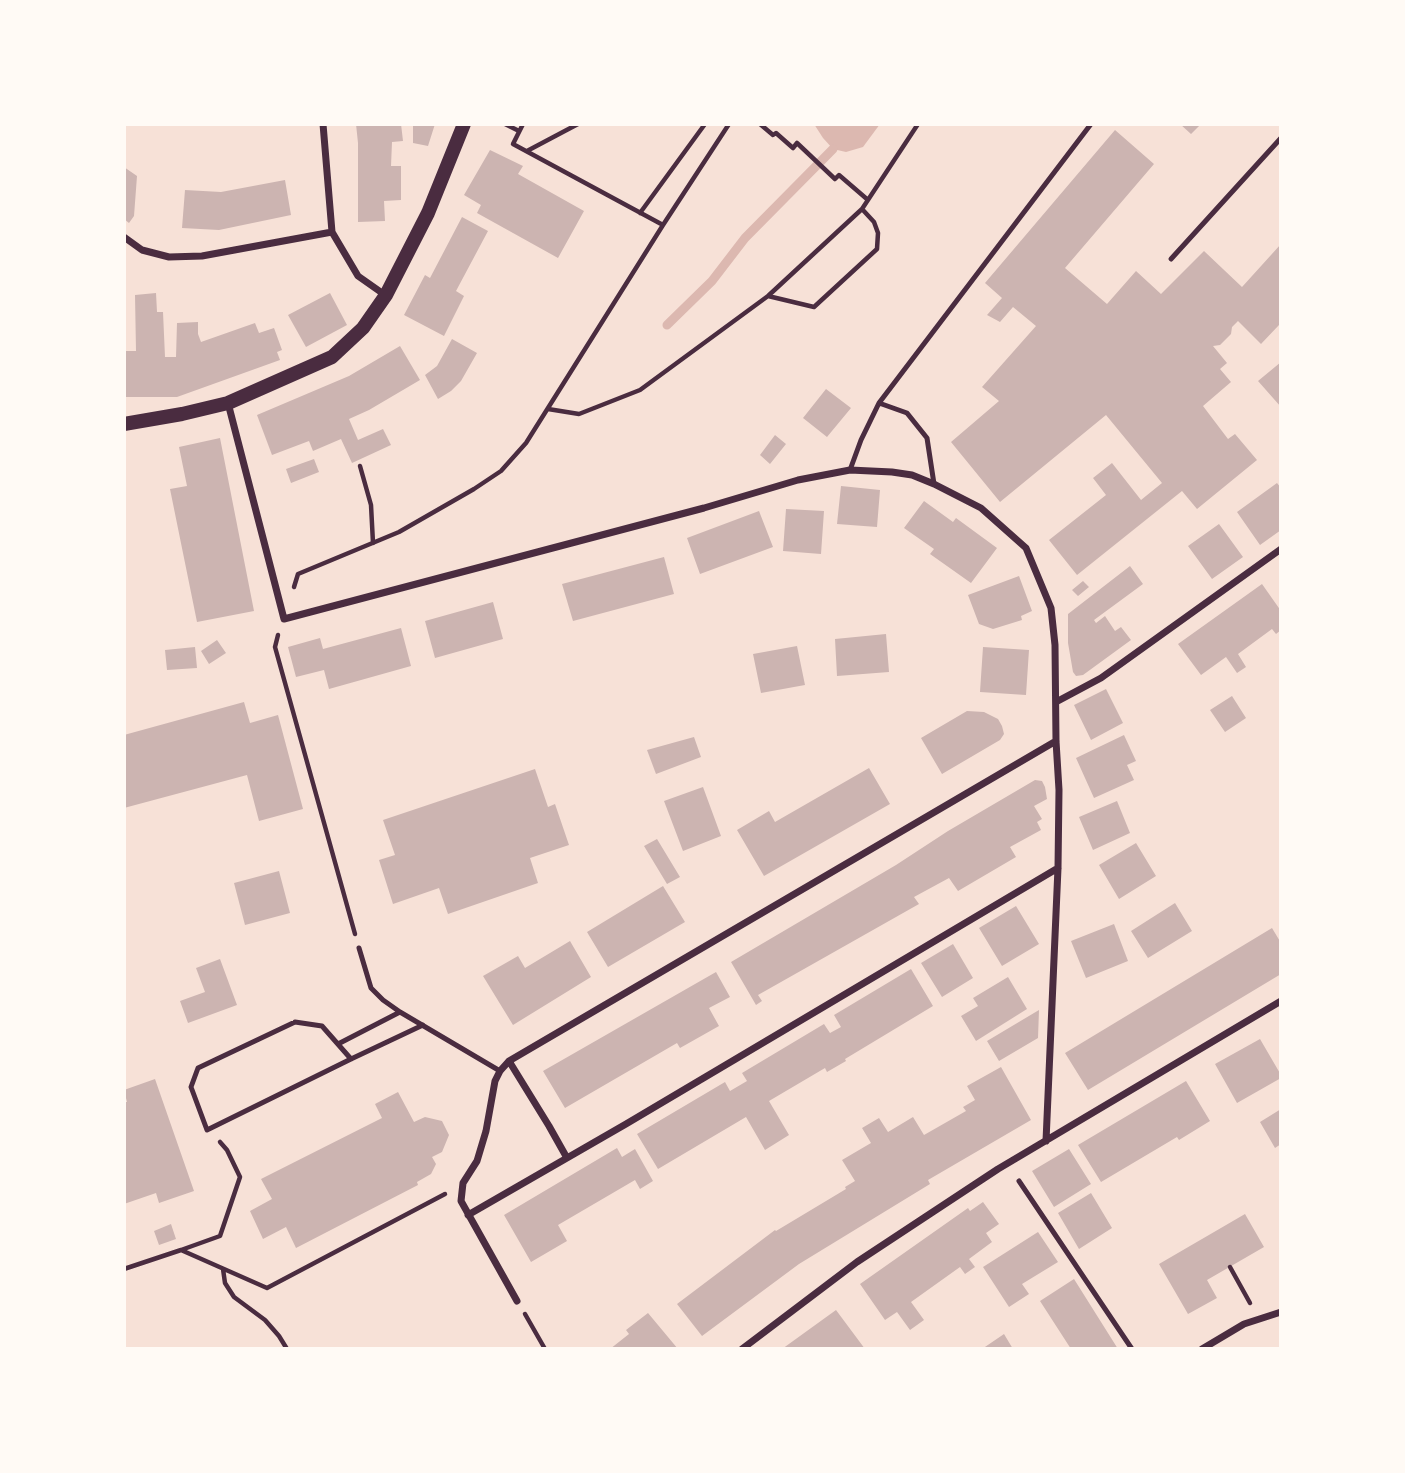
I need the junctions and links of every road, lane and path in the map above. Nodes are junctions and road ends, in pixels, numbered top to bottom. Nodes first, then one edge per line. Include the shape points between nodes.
1 (323, 124) edge
2 (464, 124) edge
3 (505, 124) edge
4 (523, 124) edge
5 (578, 124) edge
6 (705, 124) edge
7 (729, 124) edge
8 (760, 124) edge
9 (918, 124) edge
10 (1091, 124) edge
11 (519, 131) junction
12 (1281, 138) edge
13 (527, 151) junction
14 (868, 200) junction
15 (862, 209) junction
16 (640, 213) junction
17 (663, 225) junction
18 (332, 232) junction
19 (124, 237) edge
20 (1171, 259) dead end
21 (386, 295) junction
22 (768, 296) junction
23 (228, 403) junction
24 (879, 403) junction
25 (547, 409) junction
26 (124, 424) edge
27 (360, 466) dead end
28 (850, 470) junction
29 (934, 484) junction
30 (373, 543) junction
31 (1281, 549) edge
32 (298, 574) dead end
33 (275, 647) dead end
34 (1056, 702) junction
35 (1056, 740) junction
36 (1058, 868) junction
37 (359, 948) joint
38 (1281, 1001) edge
39 (400, 1012) junction
40 (423, 1025) junction
41 (338, 1044) junction
42 (351, 1059) junction
43 (509, 1061) junction
44 (500, 1071) junction
45 (207, 1129) junction
46 (1046, 1141) junction
47 (568, 1158) junction
48 (1019, 1181) dead end
49 (463, 1183) junction
50 (468, 1215) junction
51 (181, 1250) junction
52 (1230, 1267) dead end
53 (223, 1268) junction
54 (124, 1269) edge
55 (517, 1301) joint
56 (1251, 1305) dead end
57 (1281, 1312) edge
58 (287, 1349) edge
59 (545, 1349) edge
60 (742, 1349) edge
61 (1132, 1349) edge
62 (1202, 1349) edge

1 - 18 street
2 - 21 main road via 428,213
3 - 11 path
4 - 11 path
5 - 13 path
6 - 16 path
7 - 17 path
8 - 14 path via 793,148 797,143 835,179 839,175
9 - 14 path
10 - 24 lane
11 - 13 path via 513,144
12 - 20 lane
13 - 16 path
14 - 15 path
15 - 22 path
15 - 22 path via 874,222 877,249 814,307
16 - 17 path
17 - 25 path
18 - 19 street via 202,256 169,257 142,250
18 - 21 street via 358,275
21 - 23 main road via 363,328 331,356
22 - 25 path via 640,390 579,414
23 - 26 main road
23 - 28 street via 284,619 797,480
24 - 28 lane
24 - 29 lane via 907,413 927,438
25 - 30 path via 501,471 402,531
27 - 30 path via 371,505
28 - 29 street via 892,471
29 - 34 street via 981,508 1026,548 1051,608
30 - 32 path
31 - 34 street via 1101,678
33 - 37 path
34 - 35 street
35 - 36 street
35 - 43 street
36 - 46 street
36 - 47 street
37 - 39 lane via 371,988
38 - 46 street
39 - 40 lane
39 - 41 lane
40 - 42 lane
40 - 44 lane
41 - 42 lane
41 - 45 lane via 322,1026 295,1022 198,1068 191,1087
42 - 45 lane
43 - 44 street
43 - 47 street
44 - 49 street via 477,1161
45 - 51 path via 228,1150 240,1177 220,1236
46 - 60 street via 857,1262
47 - 50 street
48 - 61 lane
49 - 50 street via 461,1200
49 - 53 path via 267,1288
50 - 55 street
51 - 53 path
51 - 54 path
52 - 56 path
53 - 58 path via 234,1297 265,1320
55 - 59 path
57 - 62 street via 1244,1324

